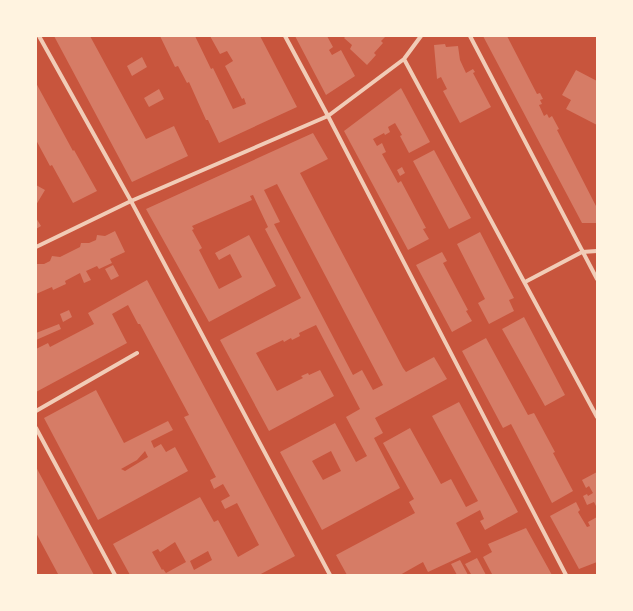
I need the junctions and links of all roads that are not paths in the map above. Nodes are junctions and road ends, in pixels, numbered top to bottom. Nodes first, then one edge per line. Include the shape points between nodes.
1 (39, 36) edge
2 (285, 36) edge
3 (421, 36) edge
4 (470, 36) edge
5 (404, 59) junction
6 (328, 116) junction
7 (131, 201) junction
8 (36, 247) edge
9 (597, 251) edge
10 (582, 252) junction
11 (597, 279) edge
12 (525, 282) junction
13 (137, 353) dead end
14 (36, 411) edge
15 (597, 417) edge
16 (36, 428) edge
17 (115, 575) edge
18 (330, 575) edge
19 (566, 575) edge

1 - 7 street
2 - 6 street
3 - 5 street
4 - 10 street
5 - 6 street
5 - 12 street
6 - 7 street
6 - 19 street
7 - 8 street
7 - 18 street
9 - 10 street
10 - 11 street
10 - 12 street
12 - 15 street
13 - 14 street
16 - 17 street

